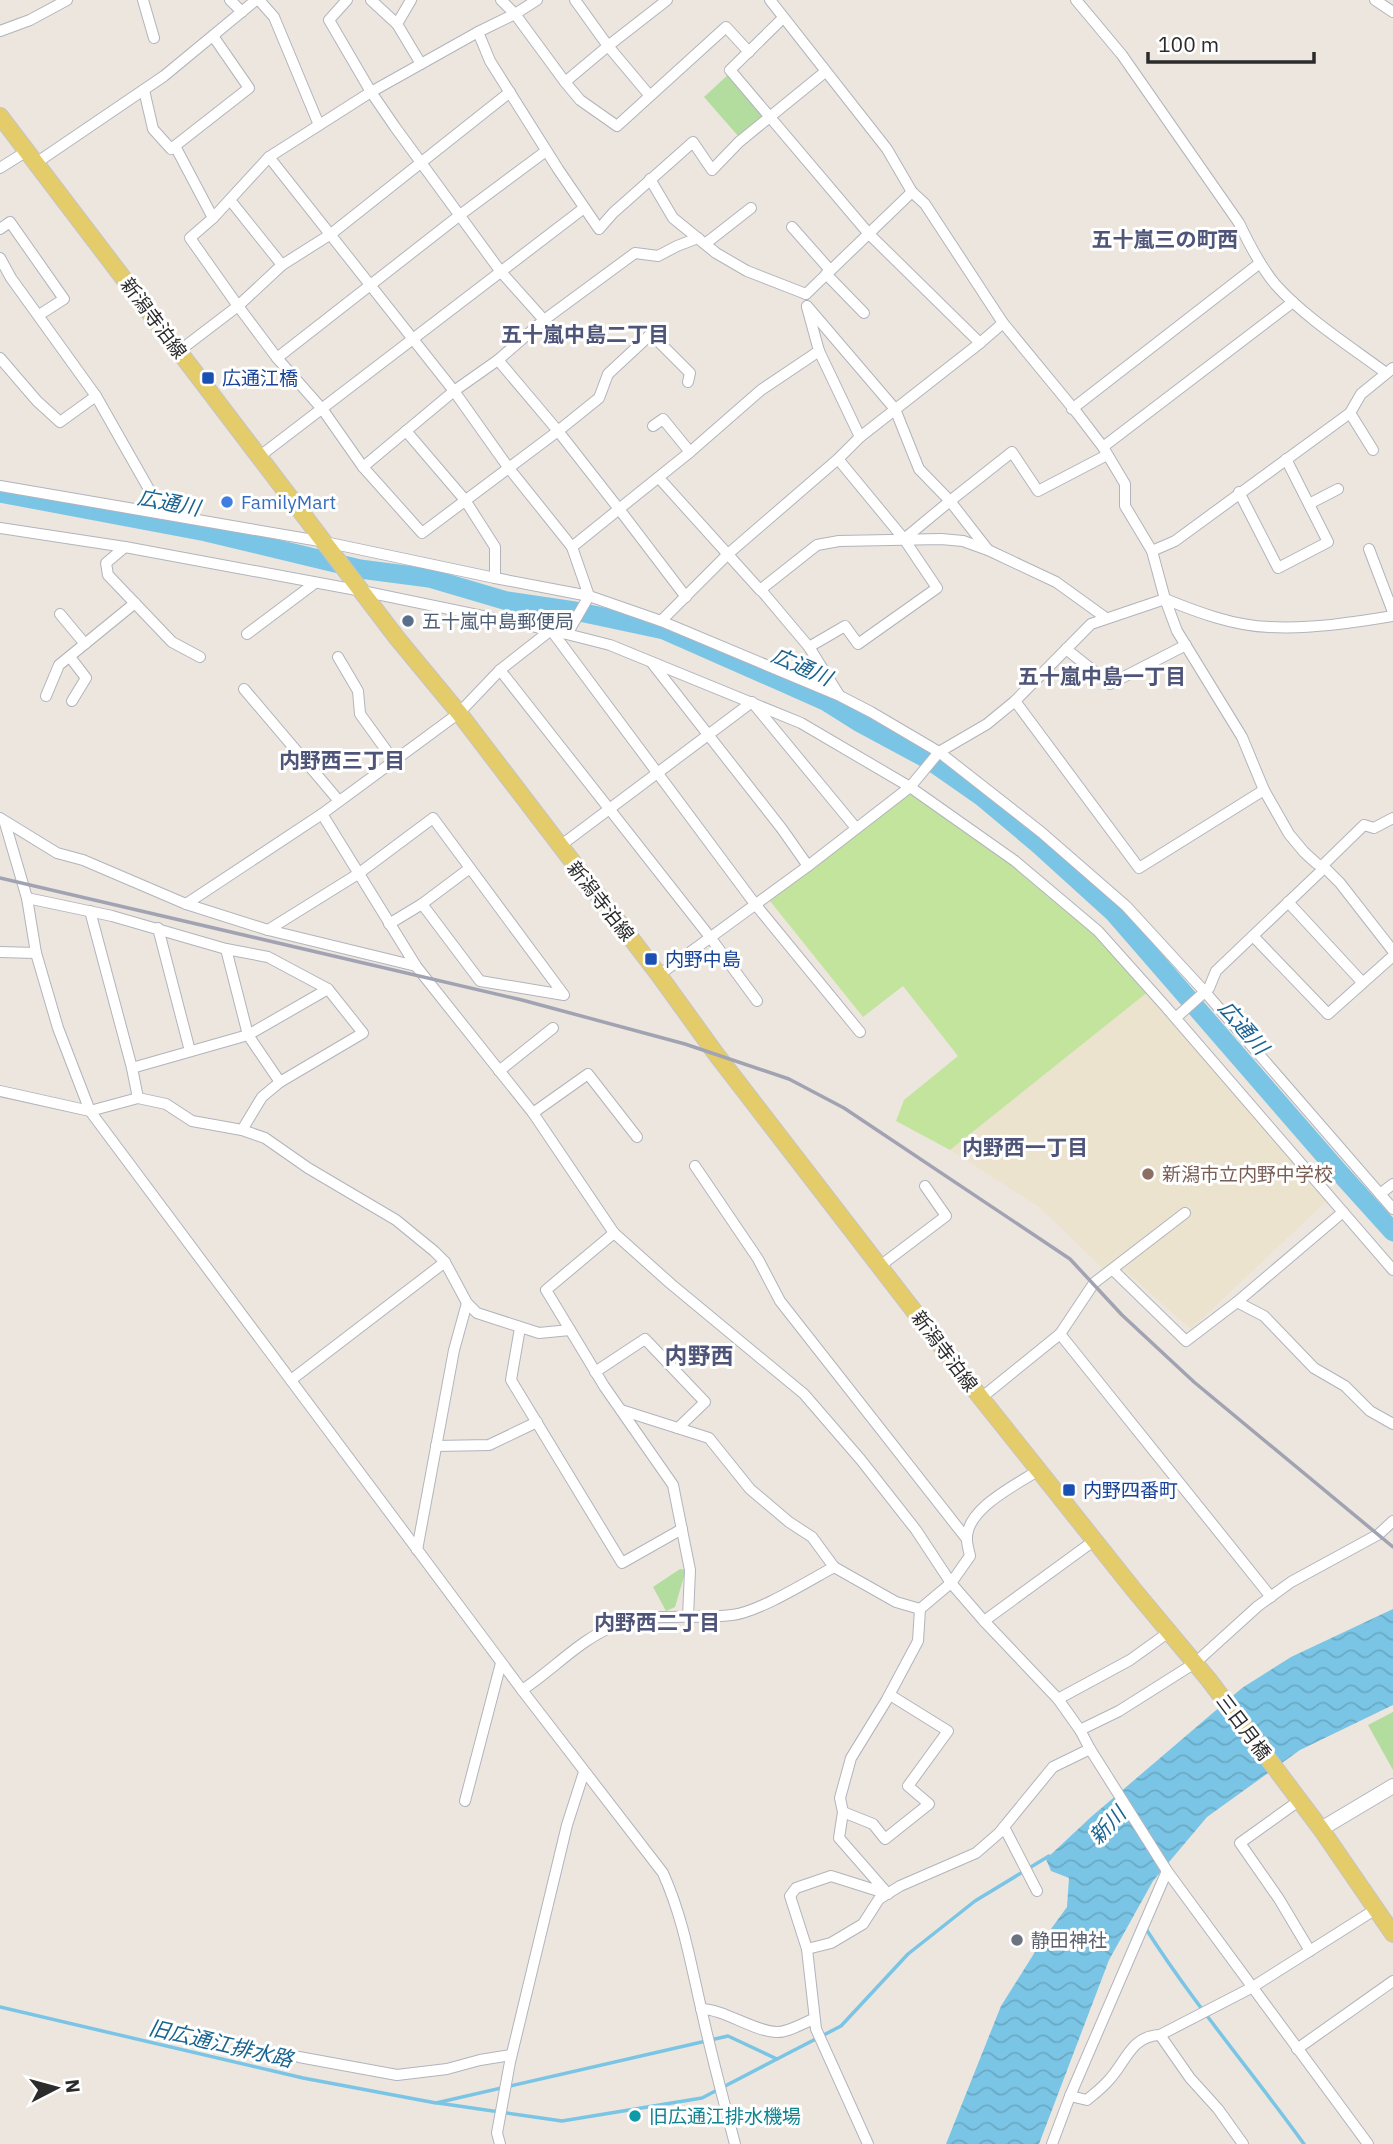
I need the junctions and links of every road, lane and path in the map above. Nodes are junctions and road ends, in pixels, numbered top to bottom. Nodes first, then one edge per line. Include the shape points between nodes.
1 (67, 0) edge
2 (143, 0) edge
3 (230, 0) edge
4 (258, 0) edge
5 (347, 0) edge
6 (371, 0) edge
7 (411, 0) edge
8 (501, 0) edge
9 (537, 0) edge
10 (575, 0) edge
11 (667, 0) edge
12 (770, 0) edge
13 (1076, 0) edge
14 (1375, 0) edge
15 (242, 12) junction
16 (1393, 12) edge
17 (515, 14) junction
18 (783, 18) junction
19 (397, 24) junction
20 (0, 31) edge
21 (478, 32) junction
22 (213, 36) junction
23 (154, 37) dead end
24 (608, 46) junction
25 (748, 52) junction
26 (421, 64) junction
27 (825, 72) junction
28 (565, 82) junction
29 (144, 90) junction
30 (371, 92) junction
31 (509, 92) junction
32 (650, 96) junction
33 (0, 116) edge
34 (770, 116) junction
35 (319, 125) junction
36 (175, 146) junction
37 (546, 151) junction
38 (31, 158) junction
39 (269, 158) junction
40 (421, 162) junction
41 (0, 168) edge
42 (650, 179) junction
43 (912, 192) junction
44 (230, 200) junction
45 (584, 208) junction
46 (751, 208) dead end
47 (460, 215) junction
48 (213, 218) junction
49 (792, 227) dead end
50 (0, 229) edge
51 (331, 234) junction
52 (869, 234) junction
53 (702, 241) junction
54 (0, 258) edge
55 (1261, 263) junction
56 (282, 265) junction
57 (501, 272) junction
58 (828, 272) junction
59 (11, 278) junction
60 (0, 286) edge
61 (371, 286) junction
62 (806, 294) junction
63 (1293, 302) junction
64 (238, 306) junction
65 (807, 306) junction
66 (864, 313) dead end
67 (39, 315) junction
68 (544, 320) junction
69 (1003, 323) junction
70 (413, 339) junction
71 (980, 343) junction
72 (179, 351) junction
73 (819, 351) junction
74 (0, 358) edge
75 (277, 358) junction
76 (498, 360) junction
77 (1390, 370) edge
78 (688, 382) dead end
79 (454, 391) junction
80 (96, 396) junction
81 (895, 409) junction
82 (1072, 409) junction
83 (323, 410) junction
84 (1350, 413) junction
85 (653, 426) dead end
86 (406, 431) junction
87 (558, 431) junction
88 (859, 437) junction
89 (1373, 450) dead end
90 (1105, 451) junction
91 (690, 452) junction
92 (260, 456) junction
93 (838, 459) junction
94 (1286, 459) junction
95 (363, 467) junction
96 (508, 467) junction
97 (659, 478) junction
98 (0, 486) edge
99 (1338, 489) dead end
100 (1239, 492) junction
101 (465, 500) junction
102 (950, 501) junction
103 (1309, 504) junction
104 (619, 509) junction
105 (163, 513) junction
106 (0, 528) edge
107 (904, 539) junction
108 (327, 545) junction
109 (125, 547) junction
110 (572, 547) junction
111 (1369, 549) dead end
112 (988, 550) junction
113 (1152, 551) junction
114 (728, 554) junction
115 (495, 578) junction
116 (315, 583) junction
117 (360, 588) junction
118 (761, 590) junction
119 (589, 596) junction
120 (685, 597) junction
121 (1165, 599) junction
122 (135, 603) junction
123 (60, 614) dead end
124 (1393, 614) edge
125 (1106, 618) junction
126 (661, 621) junction
127 (551, 630) junction
128 (567, 633) junction
129 (247, 634) dead end
130 (85, 644) junction
131 (1186, 645) junction
132 (808, 648) junction
133 (1066, 649) junction
134 (70, 657) junction
135 (200, 657) dead end
136 (338, 657) dead end
137 (650, 660) junction
138 (500, 670) junction
139 (244, 690) dead end
140 (46, 696) dead end
141 (840, 696) junction
142 (72, 701) dead end
143 (1015, 701) junction
144 (752, 702) junction
145 (459, 713) junction
146 (708, 736) junction
147 (936, 755) junction
148 (394, 761) junction
149 (657, 774) junction
150 (911, 786) junction
151 (1264, 790) junction
152 (339, 801) junction
153 (609, 810) junction
154 (322, 814) junction
155 (1393, 818) edge
156 (3, 821) edge
157 (856, 828) junction
158 (559, 846) junction
159 (808, 866) junction
160 (1322, 867) junction
161 (470, 868) junction
162 (358, 874) junction
163 (27, 898) junction
164 (1288, 902) junction
165 (186, 904) junction
166 (422, 904) junction
167 (755, 904) junction
168 (90, 911) junction
169 (389, 925) junction
170 (158, 928) junction
171 (268, 930) junction
172 (1253, 936) junction
173 (710, 937) junction
174 (226, 949) junction
175 (0, 952) edge
176 (36, 953) junction
177 (1393, 954) edge
178 (416, 966) junction
179 (659, 975) junction
180 (1362, 982) junction
181 (328, 989) junction
182 (1204, 993) junction
183 (757, 1001) dead end
184 (1179, 1015) dead end
185 (553, 1028) dead end
186 (860, 1032) dead end
187 (248, 1035) junction
188 (190, 1051) junction
189 (132, 1068) junction
190 (499, 1070) junction
191 (280, 1082) junction
192 (0, 1091) edge
193 (138, 1098) junction
194 (90, 1111) junction
195 (533, 1113) junction
196 (242, 1130) junction
197 (637, 1137) dead end
198 (695, 1166) dead end
199 (1393, 1184) edge
200 (925, 1186) dead end
201 (1380, 1195) junction
202 (1393, 1209) edge
203 (1343, 1212) junction
204 (1185, 1213) dead end
205 (614, 1233) junction
206 (445, 1262) junction
207 (880, 1266) junction
208 (1113, 1270) junction
209 (1393, 1270) edge
210 (1237, 1302) junction
211 (467, 1303) junction
212 (520, 1328) junction
213 (570, 1330) junction
214 (1059, 1334) junction
215 (595, 1372) junction
216 (291, 1380) junction
217 (981, 1398) junction
218 (621, 1410) junction
219 (537, 1422) junction
220 (1393, 1424) edge
221 (678, 1428) junction
222 (436, 1446) junction
223 (1039, 1470) junction
224 (1393, 1521) edge
225 (682, 1529) junction
226 (966, 1538) junction
227 (1094, 1541) junction
228 (417, 1550) junction
229 (834, 1567) junction
230 (951, 1583) junction
231 (1271, 1597) junction
232 (920, 1609) junction
233 (688, 1617) junction
234 (984, 1621) junction
235 (1169, 1632) junction
236 (501, 1663) junction
237 (1195, 1663) junction
238 (1209, 1680) joint
239 (522, 1690) junction
240 (890, 1695) junction
241 (1058, 1699) junction
242 (1080, 1730) junction
243 (1090, 1749) junction
244 (584, 1772) junction
245 (1393, 1786) edge
246 (1300, 1800) junction
247 (465, 1801) dead end
248 (843, 1812) junction
249 (1004, 1827) junction
250 (1321, 1829) junction
251 (1167, 1871) junction
252 (1037, 1891) dead end
253 (888, 1894) junction
254 (1376, 1909) junction
255 (1393, 1934) edge
256 (807, 1949) junction
257 (1310, 1951) junction
258 (1393, 1981) edge
259 (1251, 1988) junction
260 (701, 2009) junction
261 (815, 2024) junction
262 (1160, 2035) junction
263 (1297, 2049) junction
264 (299, 2057) dead end
265 (511, 2059) junction
266 (1070, 2096) junction
267 (498, 2139) edge
268 (735, 2144) edge
269 (868, 2144) edge
270 (1052, 2144) edge
271 (1243, 2144) edge
272 (1368, 2144) edge

1 - 20 street
2 - 23 street
3 - 15 street
4 - 15 street
4 - 35 street via 274,17
5 - 30 street via 329,20
6 - 19 street
7 - 19 street
8 - 17 street
9 - 17 street
10 - 24 street
11 - 24 street
12 - 18 street
13 - 55 street via 1122,55 1239,223
14 - 16 street
15 - 22 street
17 - 21 street
17 - 28 street
18 - 25 street
18 - 27 street
19 - 26 street
21 - 26 street
21 - 31 street
22 - 29 street
22 - 36 street via 249,88
24 - 28 street
24 - 32 street
25 - 32 street via 726,27
25 - 34 street via 730,70
26 - 30 street
27 - 34 street
27 - 43 street via 887,149
28 - 32 street via 580,100 617,126
29 - 36 street via 153,129 171,149
29 - 38 street
30 - 35 street
30 - 40 street
31 - 37 street
31 - 40 street
33 - 38 main road, 新潟寺泊線
34 - 42 street via 712,170 693,142
34 - 52 street
35 - 39 street
36 - 48 street
37 - 45 street
37 - 47 street
38 - 41 street
38 - 72 main road, 新潟寺泊線
39 - 44 street
39 - 51 street
40 - 47 street
40 - 51 street
42 - 45 street via 599,229
42 - 53 street via 673,218
43 - 52 street
43 - 69 street via 925,204
44 - 48 street
44 - 56 street
45 - 57 street
46 - 53 street
47 - 57 street
47 - 61 street
48 - 64 street via 190,237
49 - 58 street
50 - 67 street via 10,222 64,299
51 - 56 street
51 - 61 street
52 - 58 street
52 - 71 street
53 - 62 street via 747,271
53 - 68 street via 658,256 635,253
54 - 59 street
55 - 63 street
55 - 82 street
56 - 64 street
57 - 68 street
57 - 70 street
58 - 62 street
58 - 66 street
59 - 60 street
59 - 67 street
61 - 70 street
61 - 75 street
62 - 65 street
63 - 77 street
63 - 90 street
64 - 72 street
64 - 75 street
65 - 73 street
65 - 81 street
67 - 80 street
68 - 76 street
69 - 71 street
69 - 82 street
70 - 79 street
70 - 83 street
71 - 81 street
72 - 92 main road, 新潟寺泊線
73 - 88 street
73 - 91 street via 761,390
74 - 80 street via 60,422
75 - 83 street
76 - 79 street
76 - 87 street
77 - 84 street via 1361,394
78 - 87 street via 690,373 651,334 608,374 599,398
79 - 86 street
79 - 96 street
80 - 105 street
81 - 88 street
81 - 102 street via 919,469
82 - 90 street
83 - 92 street
83 - 95 street
84 - 89 street
84 - 94 street
85 - 91 street via 667,414
86 - 95 street
86 - 101 street
87 - 96 street
87 - 104 street
88 - 93 street
90 - 102 street via 1038,491 1012,452
90 - 113 street via 1125,484 1125,506
91 - 97 street
92 - 108 main road, 新潟寺泊線
93 - 107 street
93 - 114 street
94 - 100 street
94 - 103 street
95 - 101 street via 422,533
96 - 101 street
96 - 110 street
97 - 104 street
97 - 114 street
98 - 105 street
99 - 103 street
100 - 103 street via 1279,568 1328,542
100 - 113 street via 1175,541
101 - 115 street via 495,547
102 - 107 street
102 - 112 street
104 - 110 street
104 - 120 street
105 - 108 street
106 - 109 street
107 - 112 street via 963,541
107 - 118 street via 817,545
107 - 132 street via 937,588 858,644 845,626
108 - 115 street
108 - 117 main road, 新潟寺泊線
109 - 116 street
109 - 122 street via 106,564 108,575
110 - 119 street
111 - 124 street
112 - 125 street via 1056,582
113 - 121 street
114 - 118 street
114 - 120 street
115 - 119 street
116 - 117 street
116 - 129 street
117 - 127 street
117 - 145 main road, 新潟寺泊線
118 - 132 street
119 - 126 street
119 - 128 street
120 - 126 street
121 - 124 street via 1199,612 1268,627 1346,624
121 - 125 street
121 - 131 street
122 - 130 street
122 - 135 street via 172,642
123 - 130 street
125 - 133 street via 1091,624
126 - 141 street
127 - 128 street
127 - 138 street
127 - 149 street
128 - 137 street
130 - 134 street
131 - 133 street via 1110,684
131 - 151 street via 1241,737
132 - 141 street
133 - 143 street
134 - 140 street via 59,666
134 - 142 street via 86,678
136 - 148 street via 358,691 360,714
137 - 144 street
137 - 146 street
138 - 145 street
138 - 153 street
139 - 152 street
141 - 147 street
143 - 147 street
143 - 151 street via 1139,868
144 - 146 street
144 - 150 street via 801,723
144 - 157 street
145 - 148 street
145 - 158 main road, 新潟寺泊線
146 - 149 street
146 - 159 street
147 - 150 street
147 - 182 street via 1041,832 1126,906
148 - 152 street
149 - 153 street
149 - 167 street
150 - 157 street
150 - 203 street via 1014,861 1098,931
151 - 160 street via 1289,834
152 - 154 street
153 - 158 street
153 - 173 street
154 - 162 street
154 - 165 street
155 - 160 street via 1374,828 1364,825
156 - 163 street
156 - 165 street via 57,853
157 - 159 street
158 - 179 main road, 新潟寺泊線
159 - 167 street
160 - 164 street
160 - 177 street
161 - 162 street via 433,818
161 - 166 street
161 - 166 street via 564,995 480,981
162 - 169 street
162 - 171 street
163 - 168 street
163 - 176 street
164 - 172 street
164 - 180 street
165 - 171 street
166 - 169 street
167 - 173 street
167 - 186 street
168 - 170 street
168 - 189 street
169 - 178 street
170 - 174 street
170 - 188 street
171 - 178 street
172 - 180 street via 1328,1014
172 - 182 street via 1216,971
173 - 179 street
173 - 183 street
174 - 181 street via 268,957
174 - 187 street
175 - 176 street
176 - 194 street
177 - 180 street
178 - 190 street
179 - 207 main road, 新潟寺泊線
181 - 187 street
181 - 191 street via 363,1033
182 - 184 street
182 - 201 street
185 - 190 street
187 - 188 street
187 - 191 street
188 - 189 street
189 - 193 street
190 - 195 street
191 - 196 street via 262,1097
192 - 194 street
193 - 194 street
193 - 196 street via 166,1104 192,1121
194 - 216 street
195 - 197 street via 587,1074
195 - 205 street
196 - 206 street via 265,1138 396,1220
198 - 226 street via 758,1259 780,1301
199 - 201 street
200 - 207 street via 946,1216
201 - 202 street
203 - 209 street
203 - 210 street
204 - 208 street
205 - 213 street via 546,1290
205 - 230 street via 804,1394 916,1530
206 - 211 street
206 - 216 street
207 - 217 main road, 新潟寺泊線
208 - 210 street via 1186,1341
208 - 214 street via 1094,1283
210 - 220 street via 1264,1316 1314,1368
211 - 212 street via 477,1313
211 - 222 street
212 - 213 street via 539,1333
212 - 219 street via 511,1380
213 - 215 street
214 - 217 street
214 - 231 street
215 - 218 street
215 - 221 street via 645,1339 705,1402
216 - 228 street
217 - 223 main road, 新潟寺泊線
218 - 221 street
218 - 225 street via 673,1485
219 - 222 street via 489,1445
219 - 225 street via 622,1563
221 - 229 street via 709,1438 750,1489 812,1536
222 - 228 street
223 - 226 street via 974,1516
223 - 227 main road, 新潟寺泊線
224 - 231 street via 1379,1534
225 - 233 street via 690,1570
226 - 230 street via 970,1556
227 - 234 street
227 - 235 main road, 新潟寺泊線
228 - 236 street
229 - 232 street via 896,1602
229 - 233 street via 751,1610
230 - 232 street
230 - 234 street
231 - 237 street
232 - 240 street via 918,1641
233 - 239 street via 615,1625 585,1641
234 - 241 street
235 - 237 main road, 新潟寺泊線
235 - 241 street via 1130,1660
236 - 239 street
236 - 247 street
237 - 238 main road, 新潟寺泊線
237 - 242 street
238 - 246 main road, 三日月橋
239 - 244 street
240 - 248 street via 851,1758 840,1798
240 - 248 street via 948,1731 908,1786 929,1804 885,1839 873,1824
241 - 242 street
242 - 243 street
243 - 249 street via 1053,1767
243 - 251 street
244 - 260 street via 663,1873 676,1903
244 - 265 street via 566,1825
245 - 250 main road
246 - 250 main road
246 - 257 street via 1240,1843
248 - 253 street via 839,1838
249 - 252 street
249 - 253 street via 976,1853
250 - 254 main road
251 - 259 street
251 - 266 street
253 - 256 street via 879,1899 863,1924 831,1943
253 - 256 street via 831,1876 796,1888 790,1896
254 - 255 main road
254 - 257 street
256 - 261 street
257 - 259 street
258 - 263 street
259 - 262 street
259 - 263 street
260 - 261 street via 778,2033
260 - 268 street
261 - 269 street
262 - 266 street via 1129,2050 1110,2080 1087,2100
262 - 271 street
263 - 272 street
264 - 265 street via 397,2075
265 - 267 street
266 - 270 street

